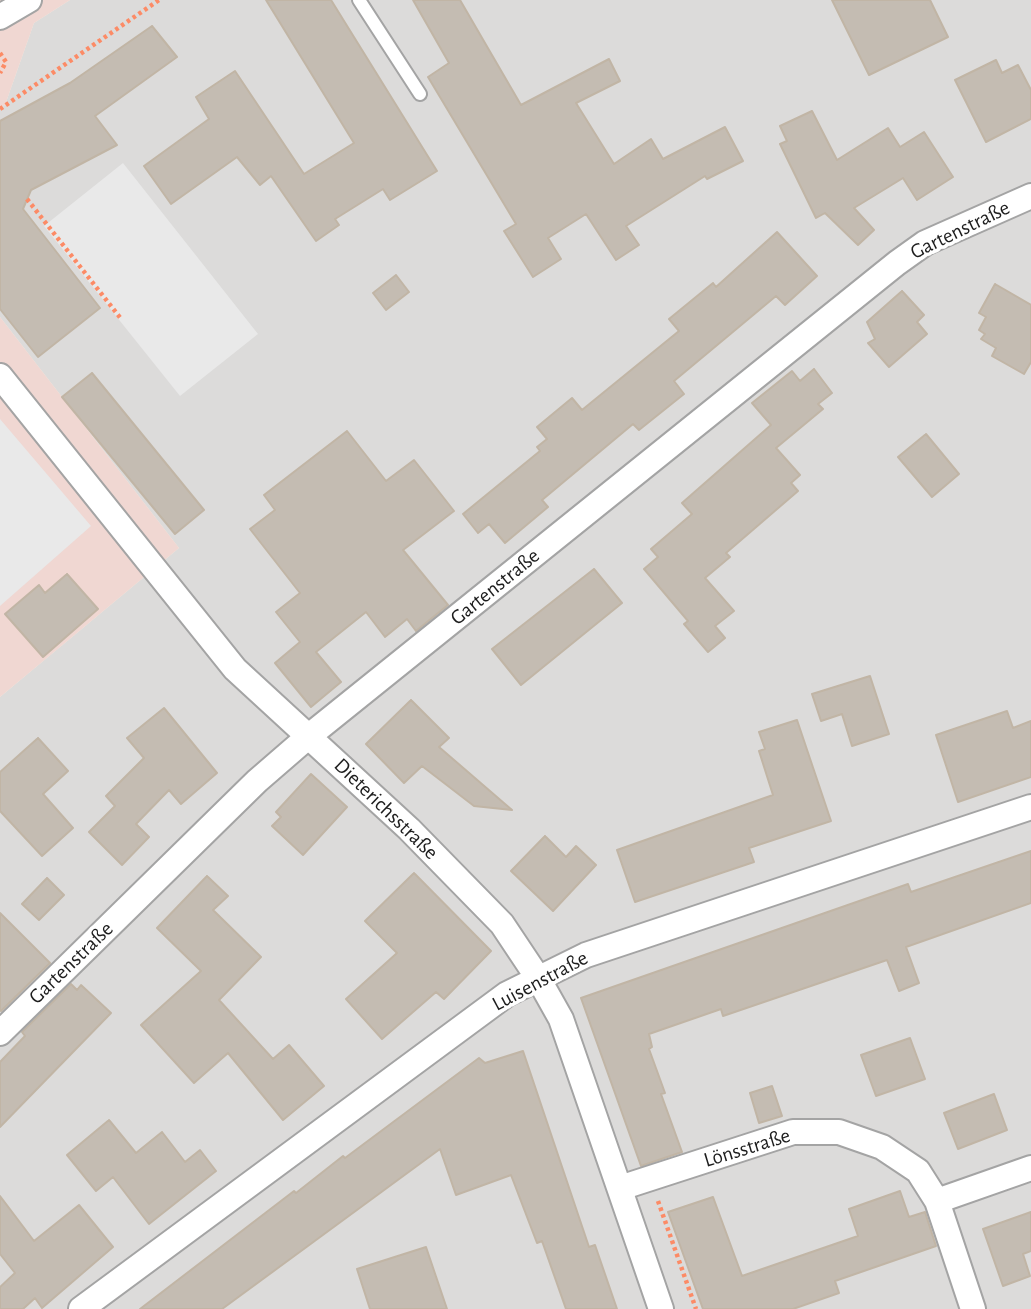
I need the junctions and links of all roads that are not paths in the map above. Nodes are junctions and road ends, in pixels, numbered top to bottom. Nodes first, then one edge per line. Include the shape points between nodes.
1 (29, 0) edge
2 (359, 0) edge
3 (0, 17) edge
4 (420, 94) dead end
5 (1031, 196) edge
6 (0, 376) edge
7 (309, 736) junction
8 (1031, 807) edge
9 (538, 978) junction
10 (0, 1033) edge
11 (1031, 1168) edge
12 (620, 1188) junction
13 (937, 1201) junction
14 (81, 1309) edge
15 (661, 1309) edge
16 (973, 1309) edge

1 - 3 street
2 - 4 lane
5 - 7 street, Gartenstraße via 925,243 897,263
6 - 7 street, Dieterichsstraße via 234,669
7 - 9 street, Dieterichsstraße via 502,924
7 - 10 street, Gartenstraße via 257,781
8 - 9 street, Luisenstraße via 586,955
9 - 12 street, Dieterichsstraße via 561,1019
9 - 14 street, Luisenstraße via 507,994
11 - 13 street
12 - 13 street, Lönsstraße via 793,1132 839,1132 883,1147 918,1171
12 - 15 street, Dieterichsstraße
13 - 16 street, Lönsstraße

